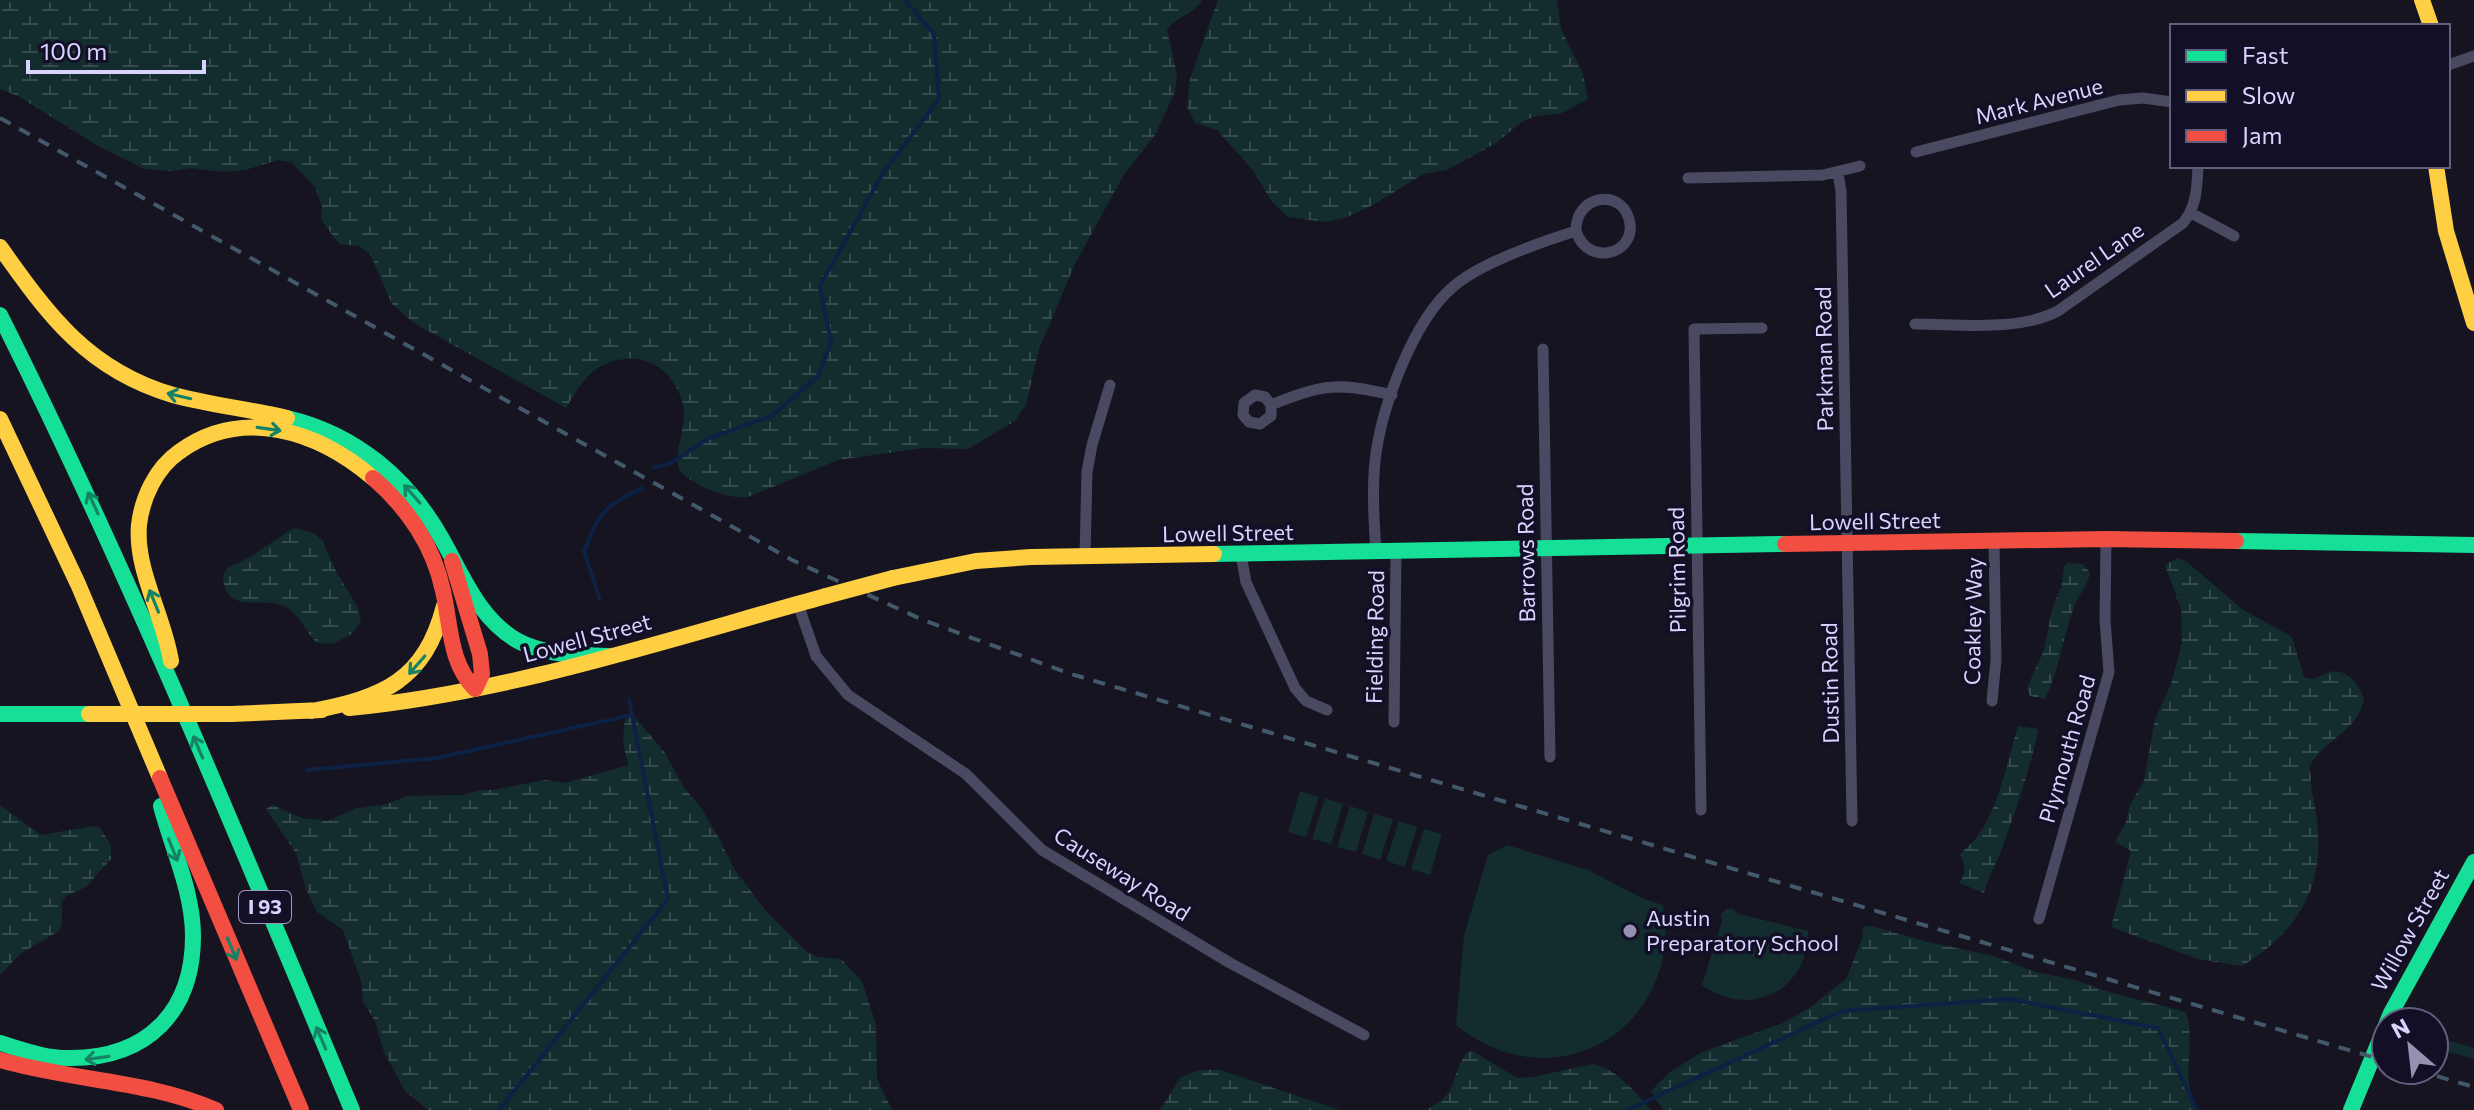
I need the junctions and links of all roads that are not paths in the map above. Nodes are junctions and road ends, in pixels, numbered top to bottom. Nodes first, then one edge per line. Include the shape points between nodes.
1 (2422, 0) edge
2 (2430, 24) edge
3 (2474, 56) edge
4 (2450, 64) edge
5 (2170, 102) edge
6 (1916, 152) dead end
7 (1860, 166) dead end
8 (2198, 168) edge
9 (2436, 168) edge
10 (1838, 173) junction
11 (1688, 178) dead end
12 (2191, 213) junction
13 (1576, 231) junction
14 (2234, 236) dead end
15 (0, 247) edge
16 (0, 315) edge
17 (2474, 323) edge
18 (1915, 324) dead end
19 (1762, 328) dead end
20 (1543, 349) dead end
21 (1110, 385) dead end
22 (1392, 395) junction
23 (1271, 405) dead end
24 (0, 419) edge
25 (2106, 539) junction
26 (1994, 541) junction
27 (1847, 544) junction
28 (2474, 545) edge
29 (1697, 547) junction
30 (1546, 549) junction
31 (1376, 552) junction
32 (1396, 552) junction
33 (1241, 555) junction
34 (1085, 556) junction
35 (452, 561) junction
36 (444, 594) junction
37 (798, 604) junction
38 (608, 656) junction
39 (475, 689) junction
40 (1992, 701) dead end
41 (179, 703) junction
42 (1327, 710) dead end
43 (312, 711) junction
44 (0, 714) edge
45 (1394, 722) dead end
46 (147, 748) junction
47 (1550, 757) dead end
48 (1701, 810) dead end
49 (1852, 821) dead end
50 (2474, 862) edge
51 (2039, 919) dead end
52 (1364, 1035) dead end
53 (0, 1043) edge
54 (0, 1060) edge
55 (216, 1110) edge
56 (301, 1110) edge
57 (352, 1110) edge
58 (2351, 1110) edge

1 - 2 main road
3 - 4 street
5 - 6 street, Mark Avenue via 2119,100
7 - 10 street
8 - 12 street
9 - 17 main road via 2446,231
10 - 11 street
10 - 27 street, Parkman Road
12 - 14 street
12 - 18 street, Laurel Lane via 2049,316 2002,323
13 - 13 street via 1588,249 1606,253 1627,240 1629,219 1620,205 1599,200 1580,212
13 - 22 street via 1453,286 1414,337
35 -> 15 main road via 420,504 366,452 309,422 176,396 114,371 58,326
41 -> 16 main road, I 93 via 67,447
19 - 29 street, Pilgrim Road via 1694,329
20 - 30 street, Barrows Road
21 - 34 street via 1089,458
22 - 23 street via 1334,385
22 - 31 street via 1375,459
24 - 46 main road, I 93
25 - 26 main road, Lowell Street
25 - 28 main road, Lowell Street
25 - 51 street, Plymouth Road via 2109,672
26 - 27 main road, Lowell Street
26 - 40 street, Coakley Way
27 - 29 main road, Lowell Street
27 - 49 street, Dustin Road
29 - 30 main road, Lowell Street
29 - 48 street, Pilgrim Road
30 - 32 main road, Lowell Street
30 - 47 street, Barrows Road
31 - 32 main road, Lowell Street
31 - 33 main road, Lowell Street
32 - 45 street, Fielding Road
33 - 34 main road, Lowell Street
33 - 42 street via 1246,582 1295,688 1304,700
34 - 37 main road, Lowell Street, bridge via 977,561
35 - 38 main road via 477,605 505,633 542,650
35 - 39 main road via 480,654 482,674
36 - 39 main road via 459,664
41 -> 36 main road via 164,626 142,564 139,524 145,497 160,470 183,448 210,433 272,428 344,455 385,488 411,519 430,551
36 -> 43 main road via 437,632 413,671 363,700
37 - 38 main road, Lowell Street
37 - 52 street, Causeway Road via 816,656 848,695 974,780 1042,850 1230,963
38 - 39 main road, Lowell Street
39 - 43 main road, Lowell Street via 410,702
57 -> 41 main road, I 93
43 - 44 main road, Lowell Street, bridge
46 -> 53 main road via 191,912 192,961 181,997 154,1033 105,1057 67,1059
46 -> 56 main road, I 93
50 - 58 main road, Willow Street via 2390,1011
54 - 55 main road via 165,1091

